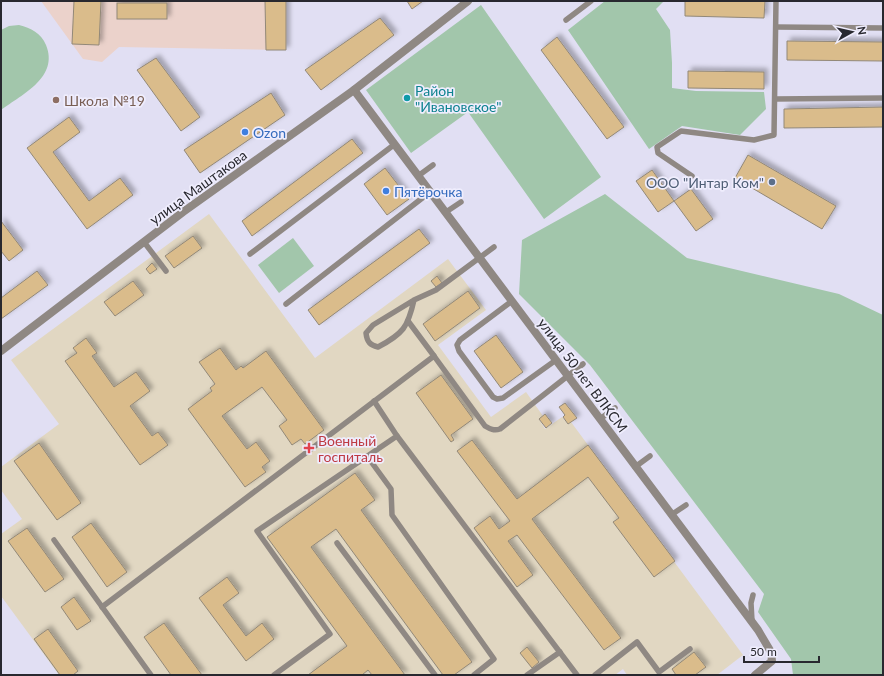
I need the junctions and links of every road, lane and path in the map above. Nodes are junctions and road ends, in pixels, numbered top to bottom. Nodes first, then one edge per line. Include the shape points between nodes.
1 (468, 1) edge
2 (591, 1) edge
3 (776, 1) edge
4 (566, 20) dead end
5 (776, 27) junction
6 (883, 28) edge
7 (354, 90) junction
8 (883, 98) edge
9 (775, 99) junction
10 (395, 144) junction
11 (433, 165) dead end
12 (418, 176) junction
13 (692, 176) dead end
14 (430, 192) junction
15 (461, 202) dead end
16 (446, 212) junction
17 (144, 242) junction
18 (494, 247) dead end
19 (250, 254) dead end
20 (480, 257) junction
21 (166, 271) dead end
22 (414, 300) junction
23 (512, 301) junction
24 (286, 304) dead end
25 (408, 321) junction
26 (1, 351) edge
27 (434, 356) junction
28 (556, 360) junction
29 (583, 364) dead end
30 (568, 376) junction
31 (374, 401) junction
32 (615, 408) dead end
33 (600, 419) junction
34 (397, 436) junction
35 (367, 456) junction
36 (650, 456) dead end
37 (635, 467) junction
38 (686, 505) dead end
39 (672, 515) junction
40 (54, 540) dead end
41 (338, 543) dead end
42 (753, 596) dead end
43 (102, 607) junction
44 (752, 623) junction
45 (690, 648) dead end
46 (560, 652) junction
47 (151, 675) edge
48 (274, 675) edge
49 (435, 675) edge
50 (474, 675) edge
51 (527, 675) edge
52 (577, 675) edge
53 (595, 675) edge
54 (755, 675) edge

1 - 7 street, улица Маштакова
2 - 4 lane
3 - 5 lane
5 - 6 lane
5 - 9 lane
7 - 10 street, улица 50 лет ВЛКСМ
7 - 17 street, улица Маштакова
8 - 9 lane
9 - 13 lane via 774,135 754,140 681,131 657,147 658,153
10 - 12 street, улица 50 лет ВЛКСМ
10 - 19 lane
11 - 12 lane
12 - 14 street, улица 50 лет ВЛКСМ
14 - 16 street, улица 50 лет ВЛКСМ
14 - 24 lane
15 - 16 lane
16 - 20 street, улица 50 лет ВЛКСМ
17 - 21 lane
17 - 26 street, улица Маштакова
18 - 20 lane
20 - 22 lane via 436,290
20 - 23 street, улица 50 лет ВЛКСМ
22 - 25 lane
22 - 25 lane via 373,325 366,333 369,343 378,347 395,337
23 - 28 street, улица 50 лет ВЛКСМ
23 - 28 lane via 460,340 458,345 459,351 493,397 503,398
25 - 27 lane
27 - 30 lane via 490,430 500,429
27 - 31 lane
28 - 30 street, улица 50 лет ВЛКСМ
29 - 30 lane
30 - 33 street, улица 50 лет ВЛКСМ
31 - 34 lane
31 - 43 lane
32 - 33 lane
33 - 37 street, улица 50 лет ВЛКСМ
34 - 35 lane
34 - 46 lane
35 - 48 lane via 257,531 330,634
35 - 50 lane via 391,489 392,515 494,659
36 - 37 lane
37 - 39 street, улица 50 лет ВЛКСМ
38 - 39 lane
39 - 44 street, улица 50 лет ВЛКСМ
40 - 43 lane
41 - 49 lane
42 - 44 lane
43 - 47 lane
44 - 54 street, улица 50 лет ВЛКСМ via 771,652 772,661
45 - 53 lane via 659,672 637,642
46 - 51 lane
46 - 52 lane

